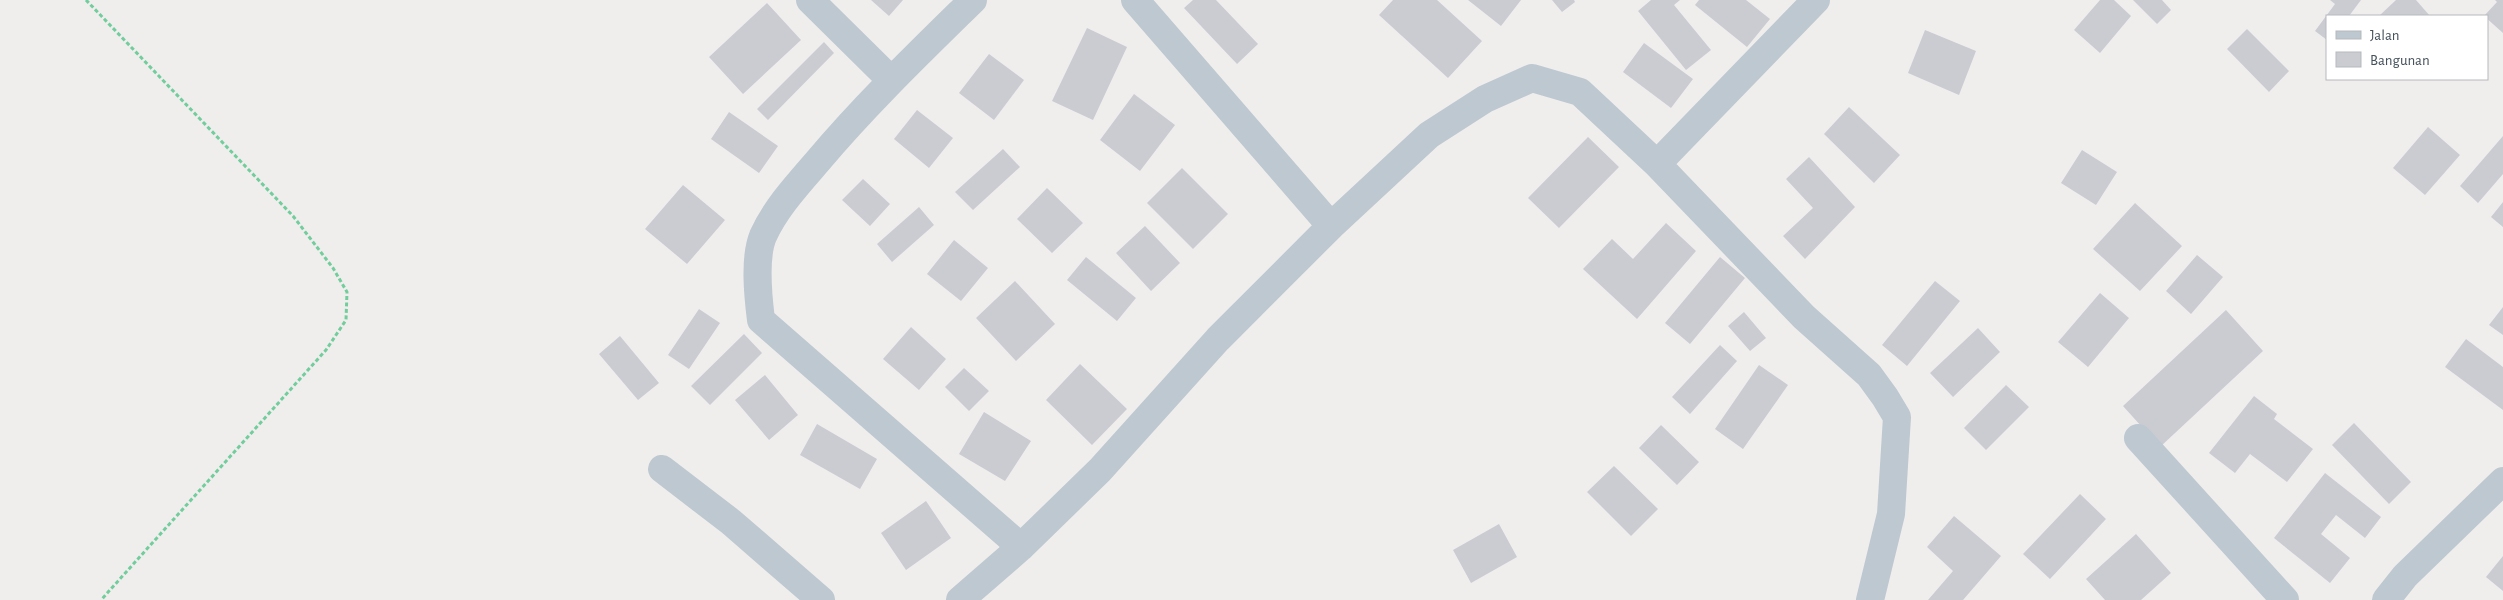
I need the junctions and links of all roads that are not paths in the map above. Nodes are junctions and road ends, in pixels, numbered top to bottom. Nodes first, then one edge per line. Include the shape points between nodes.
1 (810, 0) edge
2 (973, 0) edge
3 (1135, 0) edge
4 (1816, 0) edge
5 (892, 80) junction
6 (1657, 164) junction
7 (1330, 226) junction
8 (2138, 438) dead end
9 (662, 469) dead end
10 (2503, 481) edge
11 (1021, 547) junction
12 (821, 600) edge
13 (960, 600) edge
14 (1870, 600) edge
15 (2285, 600) edge
16 (2386, 600) edge

1 - 5 street
2 - 5 street
3 - 7 street
4 - 6 street
5 - 11 street via 788,196 763,238 757,281 761,320
6 - 7 street via 1580,92 1532,78 1485,99 1429,135
6 - 14 street via 1804,317 1869,375 1897,418 1891,514
7 - 11 street via 1218,339 1100,470
8 - 15 street
9 - 12 street via 731,522
10 - 16 street via 2405,576
11 - 13 street

